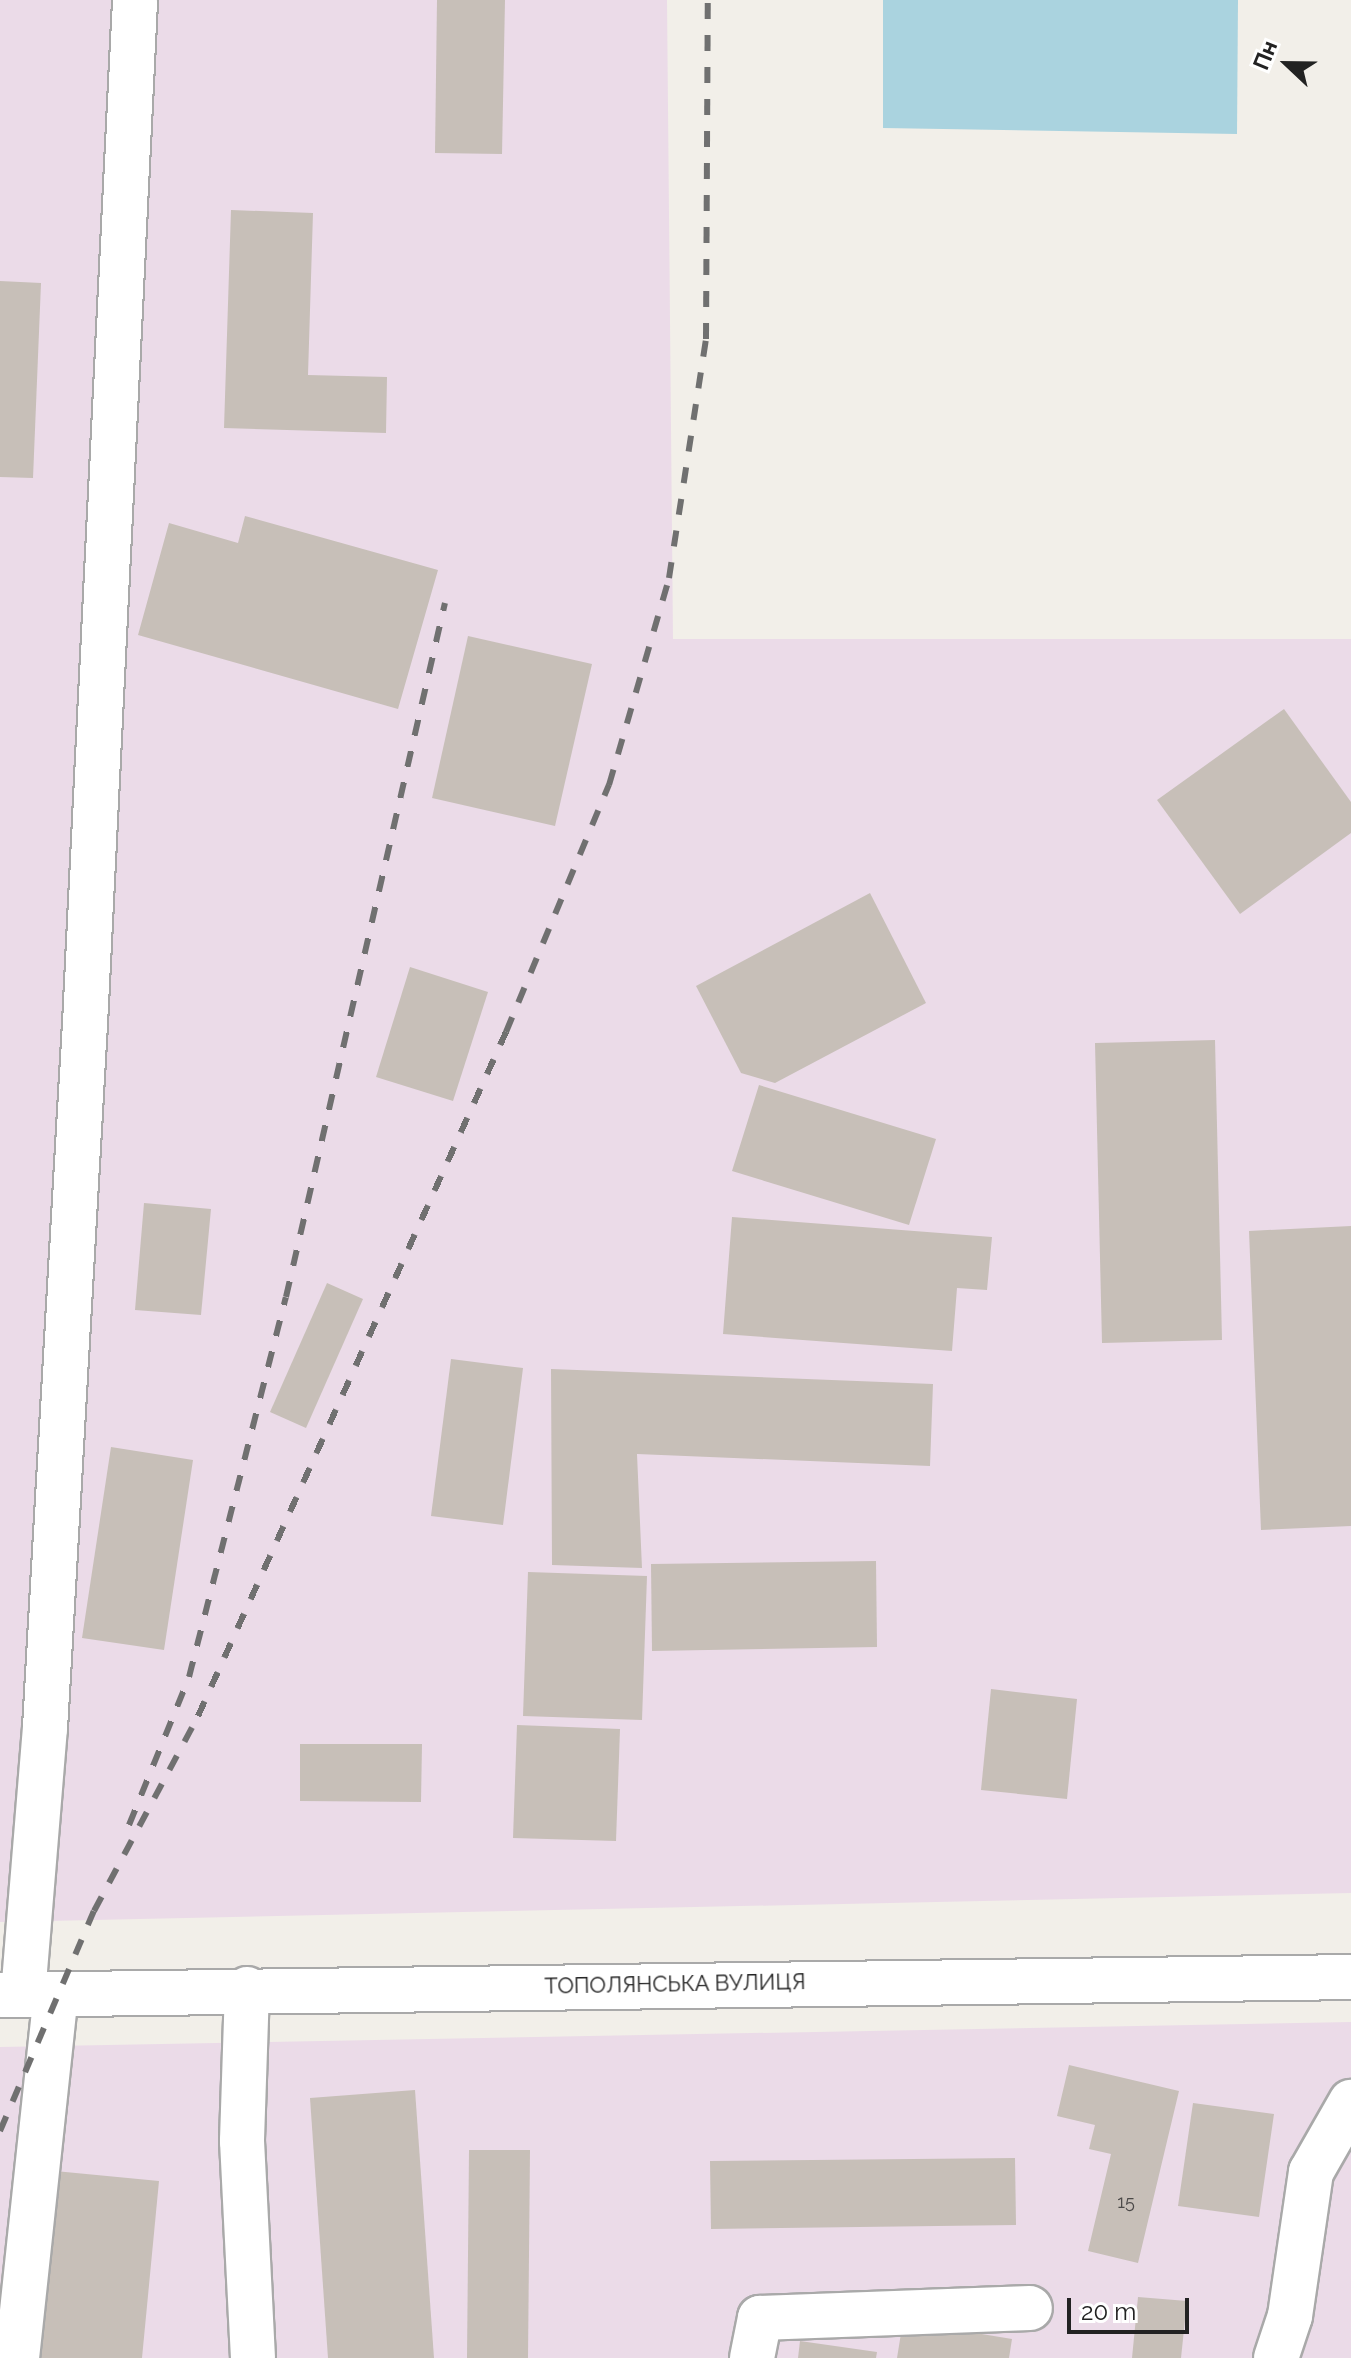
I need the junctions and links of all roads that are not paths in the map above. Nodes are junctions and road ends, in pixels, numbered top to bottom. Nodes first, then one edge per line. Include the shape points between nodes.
1 (135, 0) edge
2 (1351, 1977) edge
3 (247, 1989) junction
4 (26, 1995) edge
5 (1351, 2102) edge
6 (1030, 2308) dead end
7 (17, 2358) edge
8 (253, 2358) edge
9 (752, 2358) edge
10 (1276, 2358) edge

1 - 4 street via 84,1039
2 - 3 street, ТОПОЛЯНСЬКА ВУЛИЦЯ
3 - 4 street, ТОПОЛЯНСЬКА ВУЛИЦЯ
3 - 8 street via 242,2141
4 - 7 street
5 - 10 street via 1311,2172 1290,2316
6 - 9 street via 760,2318

